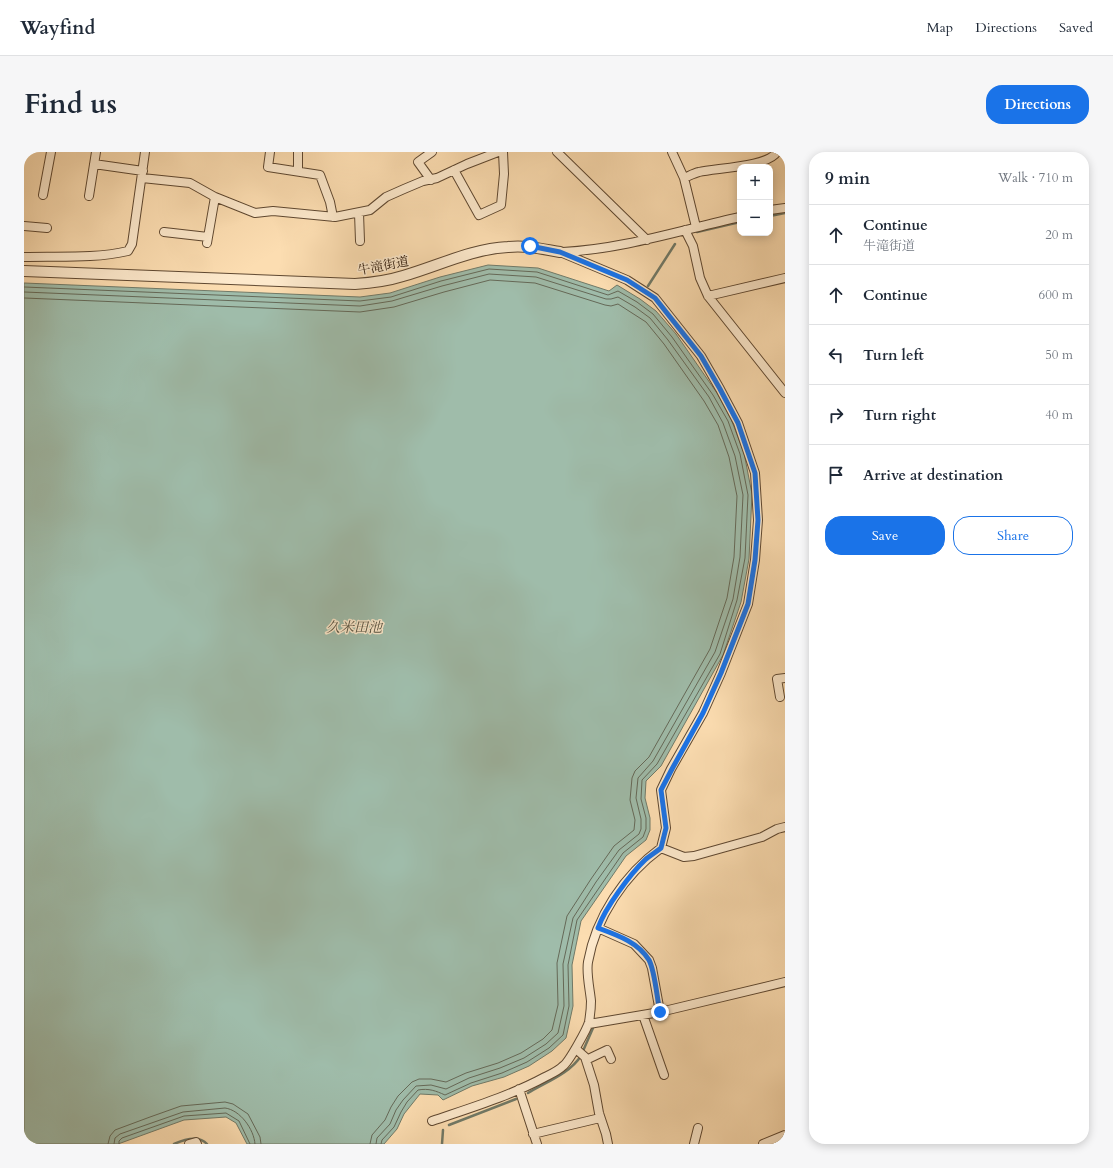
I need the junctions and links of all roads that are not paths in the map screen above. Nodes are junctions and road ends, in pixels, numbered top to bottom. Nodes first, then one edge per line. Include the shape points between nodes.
1 (50, 152) edge
2 (96, 152) edge
3 (145, 152) edge
4 (270, 152) edge
5 (298, 152) edge
6 (498, 152) edge
7 (503, 152) edge
8 (557, 152) edge
9 (672, 152) edge
10 (777, 152) edge
11 (428, 153) edge
12 (94, 164) junction
13 (454, 170) junction
14 (298, 171) junction
15 (142, 175) junction
16 (684, 178) junction
17 (432, 180) junction
18 (43, 195) dead end
19 (89, 196) dead end
20 (215, 197) junction
21 (785, 208) edge
22 (773, 210) edge
23 (359, 213) junction
24 (332, 217) junction
25 (737, 218) edge
26 (24, 226) edge
27 (696, 227) junction
28 (47, 228) dead end
29 (685, 230) junction
30 (164, 232) dead end
31 (647, 240) junction
32 (360, 241) dead end
33 (560, 252) junction
34 (24, 257) edge
35 (24, 271) edge
36 (785, 278) edge
37 (708, 296) junction
38 (785, 393) edge
39 (785, 678) edge
40 (780, 697) dead end
41 (785, 826) edge
42 (661, 848) junction
43 (598, 928) junction
44 (785, 982) edge
45 (660, 1012) junction
46 (643, 1014) junction
47 (589, 1024) junction
48 (576, 1049) junction
49 (611, 1059) dead end
50 (586, 1060) junction
51 (664, 1074) dead end
52 (519, 1089) junction
53 (600, 1118) junction
54 (432, 1121) dead end
55 (698, 1128) dead end
56 (534, 1134) junction
57 (785, 1135) edge
58 (189, 1144) edge
59 (197, 1144) edge
60 (537, 1144) edge
61 (608, 1144) edge
62 (694, 1144) edge
63 (763, 1144) edge

1 - 18 street
2 - 12 street
3 - 15 street
4 - 14 street via 268,167
5 - 14 street
6 - 13 street
7 - 13 street via 501,205 479,215
8 - 31 street
9 - 16 street
10 - 16 street via 769,160 698,172
11 - 17 street via 418,162
12 - 15 street
12 - 19 street
13 - 17 street
14 - 24 street via 320,176 330,202
15 - 20 street via 190,183
15 - 34 street via 132,244 128,251 75,257
16 - 27 street
17 - 23 street via 394,193 370,210
20 - 24 street via 256,213 273,211
20 - 30 street via 207,240
21 - 22 street
23 - 24 street
23 - 32 street
25 - 27 street, 牛滝街道
26 - 28 street
27 - 29 street, 牛滝街道
29 - 31 street, 牛滝街道
29 - 37 street via 693,246 700,278
31 - 33 street, 牛滝街道
33 - 35 street, 牛滝街道 via 530,246 508,246 468,254 402,277 355,284
33 - 42 street via 627,280 655,298 701,356 716,382 738,423 755,473 758,520 748,604 703,713 661,790 666,828
36 - 37 street
37 - 38 street
39 - 40 street via 777,680
41 - 42 street via 762,837 694,856 684,856
42 - 43 street via 646,859 628,880 611,903
43 - 45 street via 634,944 649,960
43 - 47 street via 587,964 591,1003
44 - 45 street
45 - 46 street
46 - 47 street
46 - 51 street
47 - 48 street
48 - 50 street
48 - 52 street via 564,1066
49 - 50 street via 607,1050
50 - 53 street
52 - 54 street
52 - 56 street
53 - 56 street
53 - 61 street
55 - 62 street
56 - 60 street
57 - 63 street
58 - 59 street

